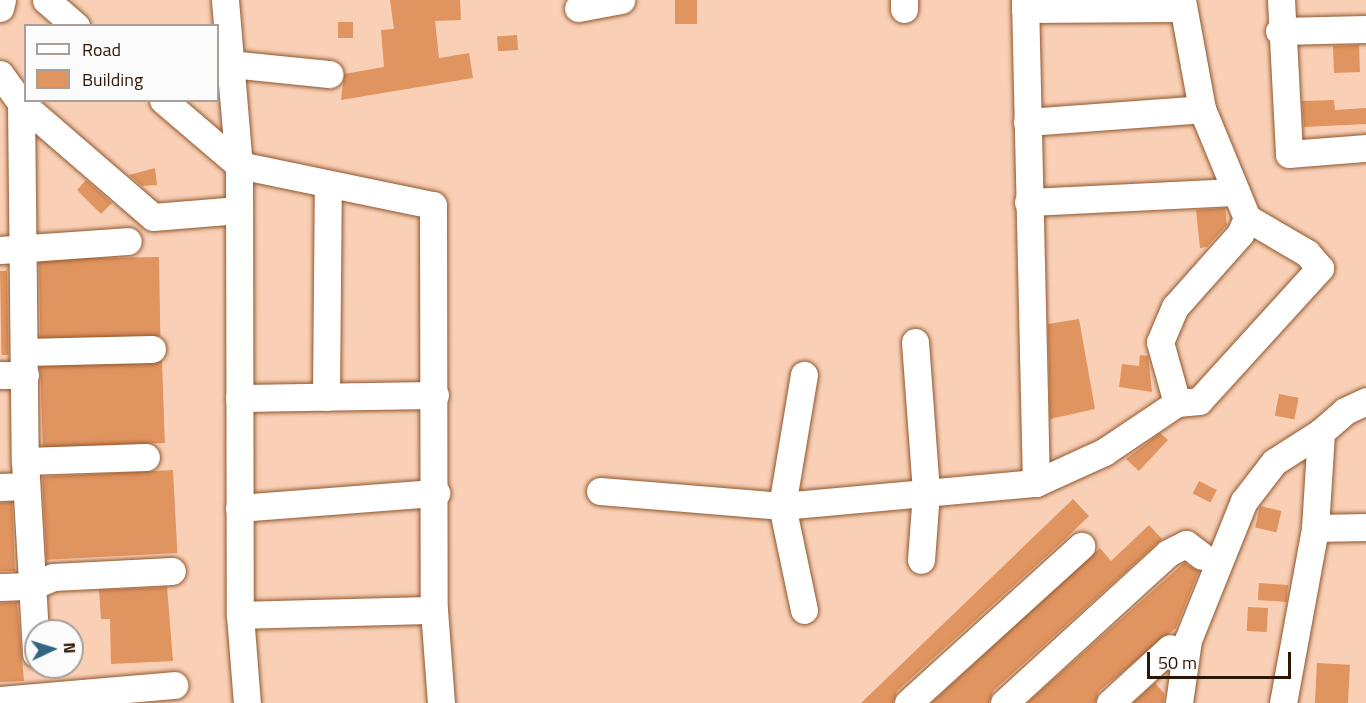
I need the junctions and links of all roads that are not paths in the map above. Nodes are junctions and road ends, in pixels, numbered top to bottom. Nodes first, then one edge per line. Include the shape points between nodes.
1 (2, 0) edge
2 (46, 0) edge
3 (225, 0) edge
4 (621, 0) edge
5 (1281, 0) edge
6 (1183, 4) edge
7 (1025, 5) edge
8 (0, 8) edge
9 (578, 8) dead end
10 (74, 24) edge
11 (1366, 30) edge
12 (1279, 31) junction
13 (230, 64) junction
14 (0, 74) edge
15 (329, 74) dead end
16 (165, 102) edge
17 (21, 104) junction
18 (1202, 109) junction
19 (1027, 122) junction
20 (1366, 148) edge
21 (11, 159) edge
22 (239, 165) junction
23 (328, 185) junction
24 (1236, 192) junction
25 (1028, 202) junction
26 (239, 210) junction
27 (1247, 218) junction
28 (128, 241) dead end
29 (12, 249) edge
30 (915, 342) dead end
31 (152, 350) dead end
32 (17, 368) edge
33 (804, 375) dead end
34 (435, 395) junction
35 (326, 397) junction
36 (239, 398) junction
37 (1366, 401) edge
38 (1177, 403) junction
39 (1321, 432) junction
40 (146, 457) dead end
41 (17, 478) edge
42 (1036, 483) junction
43 (600, 491) dead end
44 (926, 492) junction
45 (436, 493) junction
46 (782, 506) junction
47 (239, 508) junction
48 (1366, 527) edge
49 (1315, 528) junction
50 (1081, 546) dead end
51 (1202, 556) dead end
52 (921, 560) dead end
53 (172, 572) dead end
54 (32, 586) junction
55 (0, 587) edge
56 (434, 610) junction
57 (804, 610) dead end
58 (240, 615) junction
59 (34, 619) edge
60 (1170, 648) dead end
61 (38, 679) edge
62 (174, 685) dead end
63 (39, 696) junction
64 (0, 700) edge
65 (248, 703) edge
66 (441, 703) edge
67 (908, 703) edge
68 (1004, 703) edge
69 (1110, 703) edge
70 (1179, 703) edge
71 (1283, 703) edge

1 - 8 street
2 - 10 street
3 - 13 street
4 - 9 street
5 - 12 street
6 - 7 street
6 - 18 street
7 - 19 street
11 - 12 street
12 - 20 street via 1289,154
13 - 15 street
13 - 22 street
14 - 17 street
16 - 22 street
17 - 21 street
17 - 26 street via 153,217
18 - 19 street
18 - 24 street
19 - 25 street
21 - 29 street
22 - 23 street
22 - 26 street
23 - 34 street via 433,205
23 - 35 street
24 - 25 street
24 - 27 street
25 - 42 street
26 - 36 street
27 - 38 street via 1240,234 1174,307 1160,342
27 - 38 street via 1307,253 1320,267 1199,401
28 - 29 street
29 - 32 street
30 - 44 street
31 - 32 street
32 - 41 street
33 - 46 street
34 - 35 street
34 - 45 street
35 - 36 street
36 - 47 street
37 - 39 street via 1345,411
38 - 42 street via 1104,452
39 - 49 street
39 - 70 street via 1274,462 1244,501 1188,640
40 - 41 street
41 - 54 street
42 - 44 street
43 - 46 street
44 - 46 street
44 - 52 street
45 - 47 street
45 - 56 street
46 - 57 street
47 - 58 street
48 - 49 street
49 - 71 street
50 - 67 street
51 - 68 street via 1186,544 1168,553
53 - 54 street via 53,577
54 - 55 street
54 - 59 street
56 - 58 street
56 - 66 street
58 - 65 street
60 - 69 street
61 - 63 street
62 - 63 street
63 - 64 street

